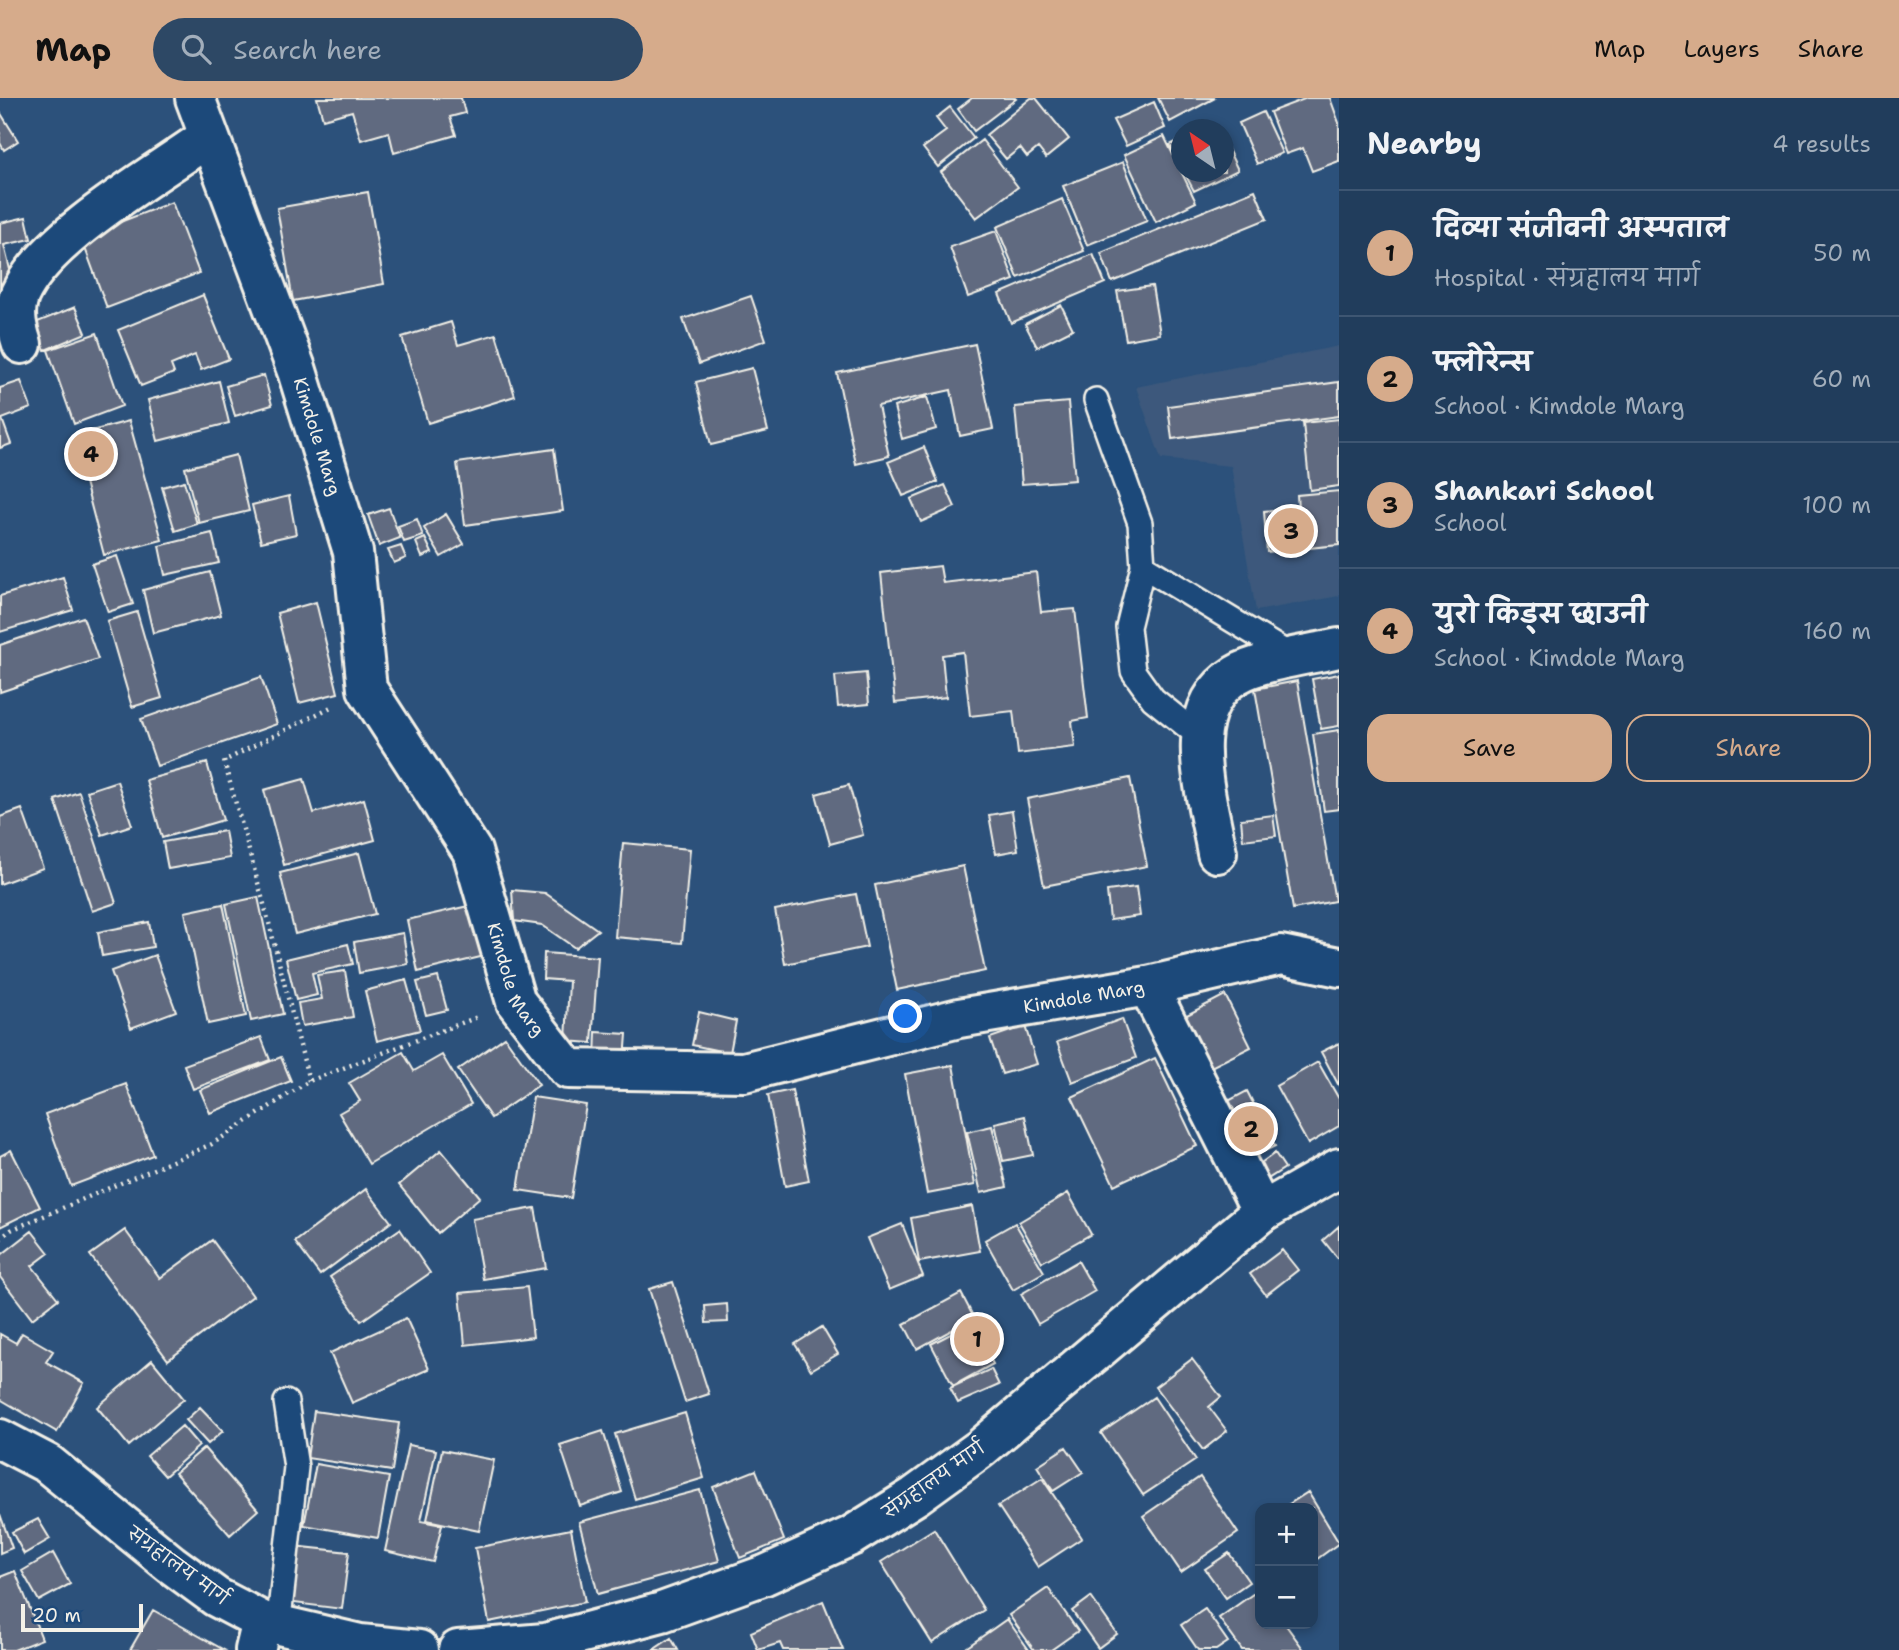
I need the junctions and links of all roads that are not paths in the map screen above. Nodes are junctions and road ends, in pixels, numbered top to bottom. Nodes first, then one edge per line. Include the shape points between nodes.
1 (195, 98) edge
2 (208, 137) junction
3 (22, 344) dead end
4 (1096, 400) dead end
5 (1143, 566) junction
6 (1339, 648) edge
7 (1293, 657) junction
8 (1199, 736) junction
9 (1217, 853) dead end
10 (1339, 967) edge
11 (1148, 986) junction
12 (1339, 1168) edge
13 (1262, 1212) junction
14 (286, 1402) dead end
15 (0, 1439) edge
16 (265, 1633) edge
17 (545, 1646) edge
18 (419, 1650) edge
19 (458, 1650) edge

1 - 2 street, Kimdole Marg
2 - 3 street via 55,245 22,289 15,320
2 - 11 street, Kimdole Marg via 297,371 353,552 367,689 472,851 516,1002 568,1069 744,1072 959,1018
4 - 5 lane via 1140,523
5 - 7 lane
5 - 8 lane via 1128,627 1132,671 1153,699
6 - 7 street
7 - 8 street via 1236,675 1208,701
8 - 9 street
10 - 11 street via 1281,955
11 - 13 street, Kimdole Marg
12 - 13 street, संग्रहालय मार्ग
13 - 17 street, संग्रहालय मार्ग via 980,1450 851,1536 752,1580
14 - 16 lane via 296,1467
15 - 16 street, संग्रहालय मार्ग via 48,1464 170,1564
16 - 18 street, संग्रहालय मार्ग
17 - 19 street, संग्रहालय मार्ग

